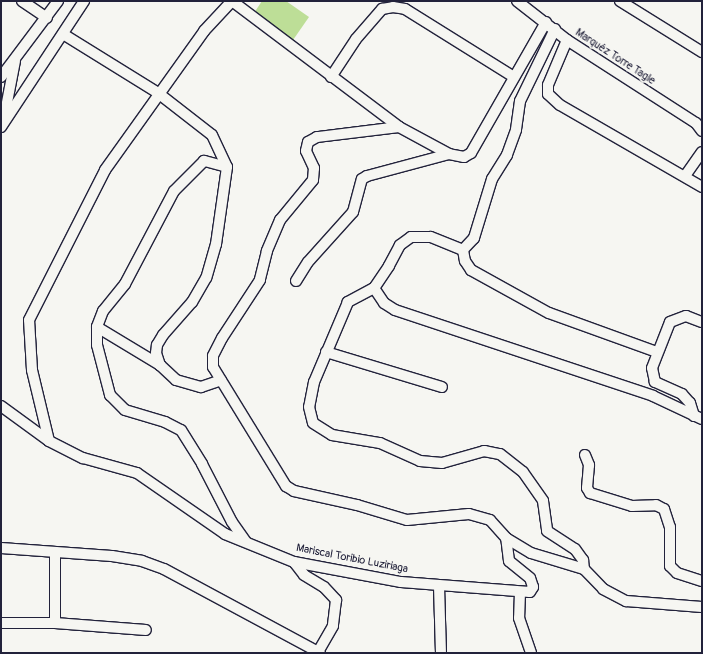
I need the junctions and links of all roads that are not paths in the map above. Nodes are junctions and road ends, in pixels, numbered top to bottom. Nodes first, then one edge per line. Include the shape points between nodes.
1 (22, 1) edge
2 (58, 1) edge
3 (84, 1) edge
4 (232, 1) edge
5 (517, 1) edge
6 (620, 1) edge
7 (47, 18) junction
8 (546, 22) junction
9 (554, 29) junction
10 (63, 34) junction
11 (567, 40) junction
12 (702, 52) edge
13 (15, 61) junction
14 (1, 77) edge
15 (331, 77) junction
16 (514, 77) junction
17 (158, 93) junction
18 (2, 125) edge
19 (399, 127) junction
20 (702, 131) edge
21 (702, 152) edge
22 (449, 154) junction
23 (227, 166) junction
24 (685, 176) junction
25 (702, 188) edge
26 (463, 250) junction
27 (296, 281) dead end
28 (374, 288) junction
29 (702, 322) edge
30 (97, 327) junction
31 (326, 352) junction
32 (657, 352) junction
33 (160, 365) junction
34 (222, 380) junction
35 (442, 387) dead end
36 (1, 406) edge
37 (698, 418) edge
38 (50, 441) junction
39 (585, 455) dead end
40 (506, 538) junction
41 (246, 542) junction
42 (1, 548) edge
43 (54, 552) junction
44 (294, 562) junction
45 (584, 569) junction
46 (702, 581) edge
47 (439, 586) junction
48 (520, 592) junction
49 (702, 607) edge
50 (1, 623) edge
51 (55, 623) junction
52 (146, 630) dead end
53 (319, 652) edge
54 (441, 653) edge
55 (531, 653) edge

1 - 7 street
2 - 7 street
3 - 10 street
4 - 15 street
4 - 17 street via 204,31
5 - 8 street, Marquéz Torre Tagle
6 - 12 street
7 - 13 street
8 - 9 street, Marquéz Torre Tagle
8 - 16 street
9 - 11 street, Marquéz Torre Tagle
9 - 26 street via 520,101 516,130 507,155 492,179 474,238
10 - 17 street
10 - 18 street
11 - 20 street, Marquéz Torre Tagle via 696,123
11 - 24 street via 548,85 548,94 560,105
13 - 14 street
13 - 18 street
15 - 16 street via 361,33 382,9 393,7 405,9
15 - 19 street
16 - 22 street via 471,153 464,157
17 - 23 street via 212,135
17 - 38 street via 105,170 29,320 32,370
19 - 22 street
19 - 34 street via 317,137 308,142 306,151 314,168 313,180 280,220 267,252 260,280 213,356 213,367
21 - 24 street
22 - 27 street via 362,179 353,212 308,262
23 - 30 street via 204,160 174,191 125,284 103,311
23 - 33 street via 216,244 206,278 192,302 157,345
24 - 25 street
26 - 28 street via 430,237 411,237 400,245 390,266
26 - 32 street via 465,261 471,270 549,313
28 - 31 street via 348,302
28 - 37 street via 384,303 395,310 646,393 679,406
29 - 32 street via 686,316 673,319
30 - 33 street
30 - 41 street via 97,344 110,395 125,410 165,422 181,430 232,522
31 - 35 street
31 - 45 street via 312,388 309,407 313,423 332,435 380,443 420,461 442,463 484,451 500,454 523,472 543,501 547,531 574,550 583,560
32 - 37 street via 652,368 654,379 661,387 682,394
33 - 34 street via 176,380 201,387
34 - 40 street via 286,486 294,491 357,505 407,520 469,514 490,520
36 - 38 street, Mariscal Toribio Luziriaga
38 - 41 street, Mariscal Toribio Luziriaga via 83,458 137,473 225,534
39 - 46 street via 589,464 587,488 590,493 632,506 656,505 664,509 670,527 670,566 677,573
40 - 45 street via 531,553
40 - 48 street via 509,561 530,578 533,587 530,592
41 - 44 street, Mariscal Toribio Luziriaga
42 - 43 street
43 - 51 street
43 - 53 street via 142,561 164,569
44 - 47 street, Mariscal Toribio Luziriaga via 376,578
44 - 53 street via 304,575 324,587 336,600 333,626
45 - 49 street via 603,589 626,601
47 - 48 street, Mariscal Toribio Luziriaga
47 - 54 street
48 - 55 street via 520,618
50 - 51 street
51 - 52 street

